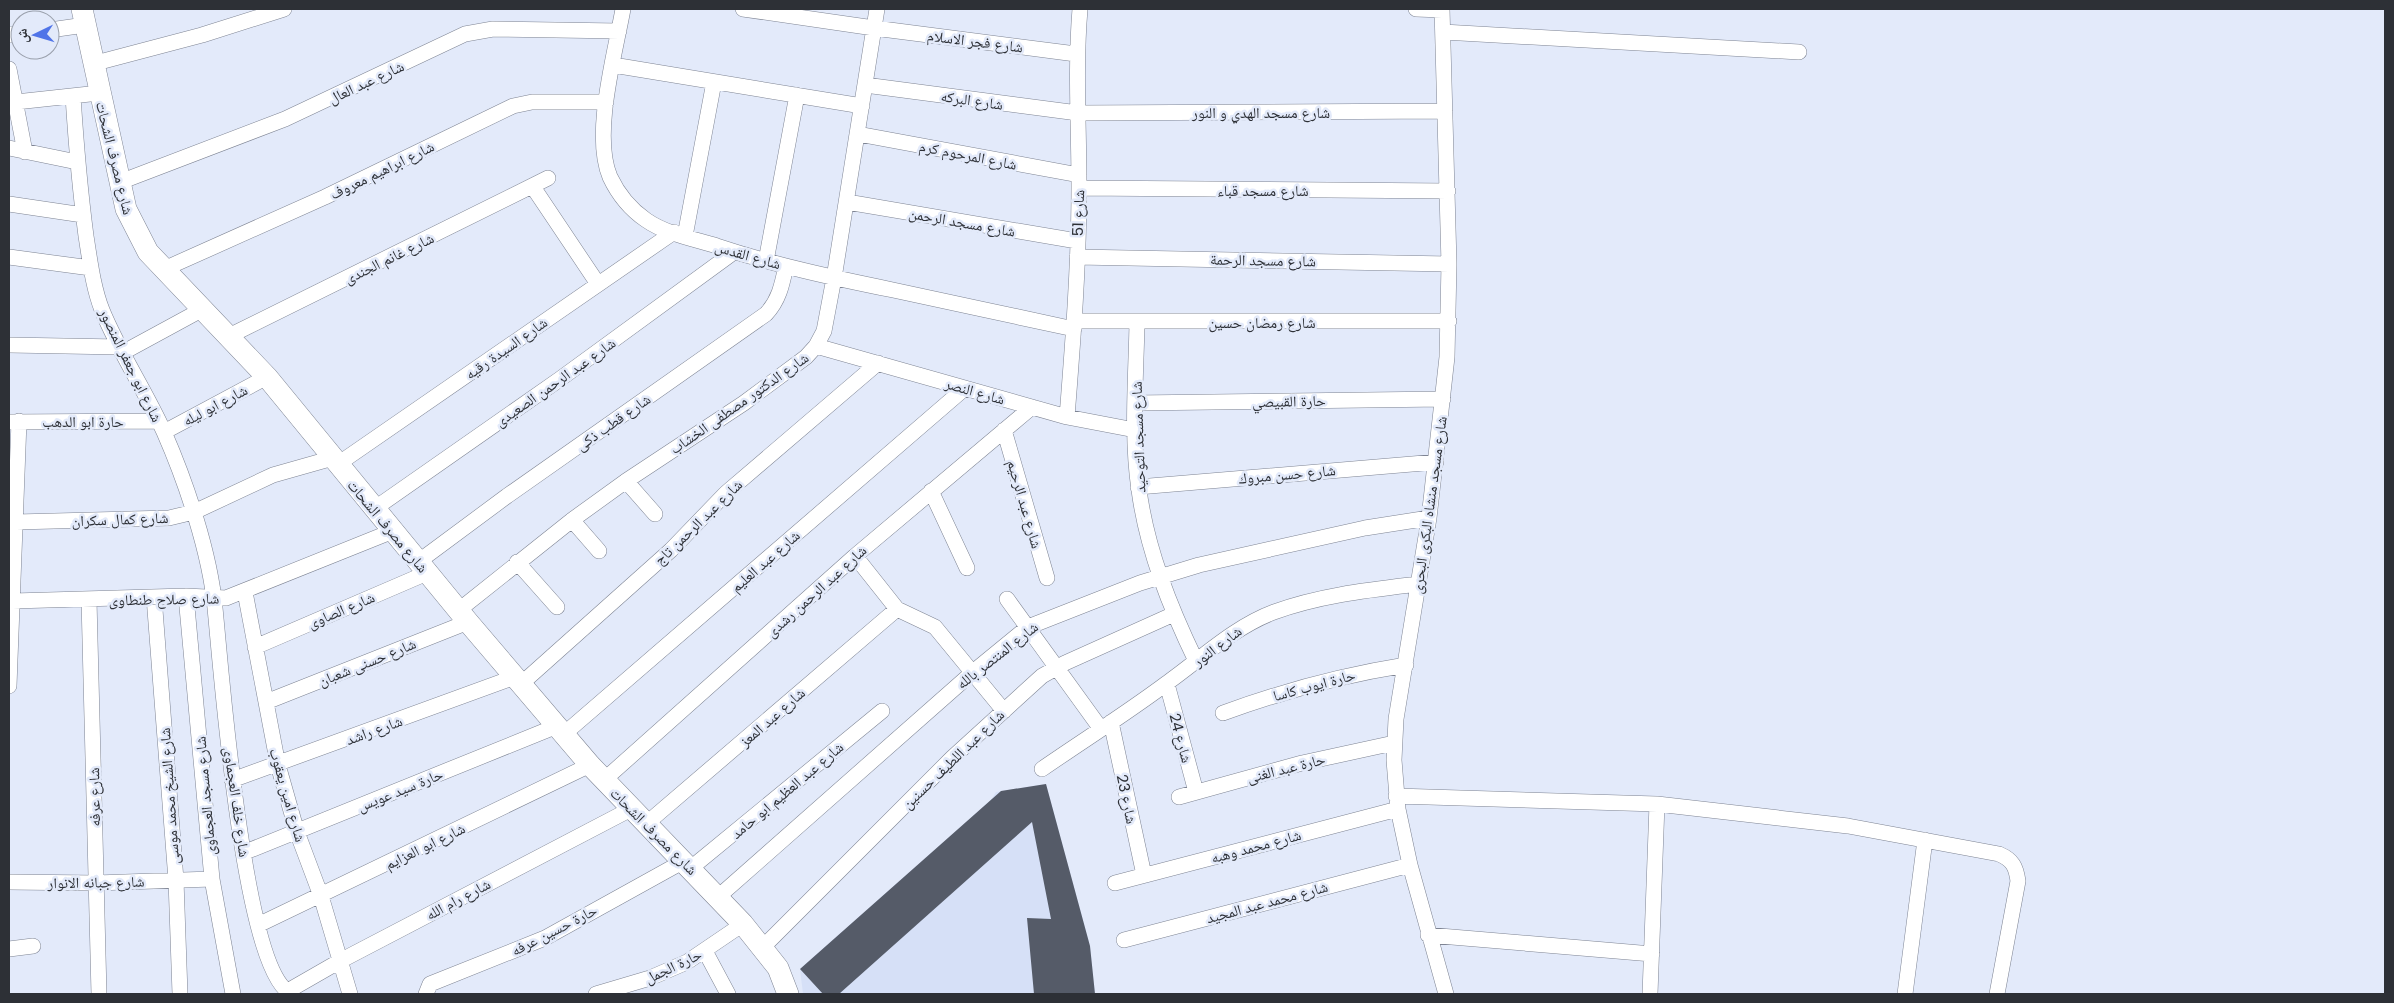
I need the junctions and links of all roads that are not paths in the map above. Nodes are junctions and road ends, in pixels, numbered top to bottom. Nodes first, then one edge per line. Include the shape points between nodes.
1 (284, 9) edge
2 (623, 9) edge
3 (743, 9) edge
4 (877, 9) edge
5 (1080, 9) edge
6 (1416, 9) edge
7 (1442, 9) edge
8 (83, 17) edge
9 (60, 26) edge
10 (874, 28) junction
11 (619, 31) junction
12 (1443, 32) junction
13 (1799, 52) dead end
14 (1076, 54) junction
15 (92, 64) junction
16 (613, 65) junction
17 (9, 69) edge
18 (714, 82) junction
19 (865, 85) junction
20 (99, 93) junction
21 (797, 95) junction
22 (72, 96) junction
23 (16, 102) junction
24 (606, 102) junction
25 (862, 106) junction
26 (1445, 111) junction
27 (1078, 113) junction
28 (858, 134) junction
29 (9, 148) edge
30 (25, 152) junction
31 (77, 162) junction
32 (548, 178) dead end
33 (120, 182) junction
34 (1079, 182) junction
35 (532, 187) junction
36 (1448, 191) junction
37 (847, 202) junction
38 (9, 204) edge
39 (83, 215) junction
40 (680, 234) junction
41 (1077, 241) junction
42 (734, 252) junction
43 (9, 257) edge
44 (1077, 257) junction
45 (766, 261) junction
46 (1449, 264) junction
47 (786, 266) junction
48 (91, 268) junction
49 (164, 269) junction
50 (834, 278) junction
51 (598, 284) junction
52 (203, 309) junction
53 (1449, 321) junction
54 (1137, 323) junction
55 (1075, 325) junction
56 (229, 336) junction
57 (9, 344) edge
58 (816, 346) junction
59 (121, 350) junction
60 (878, 363) junction
61 (266, 377) junction
62 (965, 388) junction
63 (1443, 399) junction
64 (1135, 403) junction
65 (1032, 407) junction
66 (1067, 417) junction
67 (14, 422) edge
68 (161, 427) junction
69 (1004, 430) junction
70 (1136, 430) junction
71 (335, 461) junction
72 (1436, 462) junction
73 (626, 481) junction
74 (1138, 487) junction
75 (931, 491) junction
76 (374, 509) junction
77 (14, 512) edge
78 (194, 512) junction
79 (655, 514) dead end
80 (1429, 518) junction
81 (572, 520) junction
82 (392, 531) junction
83 (599, 551) dead end
84 (855, 556) junction
85 (517, 562) junction
86 (422, 568) junction
87 (967, 568) dead end
88 (1160, 576) junction
89 (1046, 578) dead end
90 (11, 580) edge
91 (1418, 584) junction
92 (244, 592) junction
93 (186, 596) junction
94 (154, 597) junction
95 (214, 598) junction
96 (89, 600) junction
97 (1007, 600) dead end
98 (13, 601) junction
99 (557, 607) dead end
100 (897, 609) junction
101 (1174, 614) junction
102 (463, 616) junction
103 (1028, 627) junction
104 (10, 641) edge
105 (255, 646) junction
106 (1196, 662) junction
107 (1406, 665) junction
108 (1057, 667) junction
109 (972, 672) junction
110 (518, 681) junction
111 (1167, 684) junction
112 (9, 686) edge
113 (266, 702) junction
114 (882, 711) dead end
115 (1004, 711) junction
116 (1223, 713) dead end
117 (1106, 725) junction
118 (560, 730) junction
119 (1394, 743) junction
120 (278, 765) junction
121 (1042, 769) dead end
122 (597, 773) junction
123 (232, 780) junction
124 (1196, 792) junction
125 (1179, 797) dead end
126 (1397, 802) junction
127 (1657, 804) junction
128 (631, 809) junction
129 (646, 824) junction
130 (297, 832) junction
131 (1925, 840) junction
132 (243, 853) junction
133 (688, 864) junction
134 (1410, 865) junction
135 (1144, 875) junction
136 (9, 877) edge
137 (212, 879) junction
138 (176, 880) junction
139 (9, 882) edge
140 (96, 883) junction
141 (1115, 883) dead end
142 (321, 896) junction
143 (718, 897) junction
144 (743, 924) junction
145 (258, 925) junction
146 (1428, 936) junction
147 (1124, 940) dead end
148 (33, 946) dead end
149 (763, 947) junction
150 (9, 949) edge
151 (705, 951) junction
152 (1652, 954) junction
153 (340, 961) junction
154 (289, 993) edge
155 (99, 994) edge
156 (180, 994) edge
157 (233, 994) edge
158 (350, 994) edge
159 (426, 994) edge
160 (596, 994) edge
161 (728, 994) edge
162 (788, 994) edge
163 (1446, 994) edge
164 (1650, 994) edge
165 (1905, 994) edge
166 (1997, 994) edge

1 - 15 street
2 - 11 street, شارع القدس
3 - 10 street, شارع فجر الاسلام
4 - 10 street, شارع الدكتور مصطفى الخشاب
5 - 14 street, شارع 51
6 - 7 street
7 - 12 street, شارع مسجد منشاه البكرى البحرى
8 - 9 street
8 - 15 street, شارع مصرف الشحات
10 - 14 street, شارع فجر الاسلام
10 - 19 street, شارع الدكتور مصطفى الخشاب
11 - 16 street, شارع القدس
11 - 33 street, شارع عبد العال via 493,29 465,34 285,119
12 - 13 street
12 - 26 street, شارع مسجد منشاه البكرى البحرى
14 - 27 street, شارع 51
15 - 20 street, شارع مصرف الشحات
16 - 18 street
16 - 24 street, شارع القدس
17 - 23 street
18 - 21 street
18 - 40 street
19 - 25 street, شارع الدكتور مصطفى الخشاب
19 - 27 street, شارع البركه
20 - 22 street
20 - 33 street, شارع مصرف الشحات
21 - 25 street
21 - 45 street
22 - 23 street
22 - 31 street, شارع ابو جعفر المنصور
23 - 30 street
24 - 40 street, شارع القدس via 604,155 618,192 646,220
24 - 49 street, شارع ابراهيم معروف via 532,102 514,106 325,197
25 - 28 street, شارع الدكتور مصطفى الخشاب
26 - 27 street, شارع مسجد الهدي و النور
26 - 36 street, شارع مسجد منشاه البكرى البحرى
27 - 34 street, شارع 51
28 - 34 street, شارع المرحوم كرم
28 - 37 street, شارع الدكتور مصطفى الخشاب
29 - 30 street
30 - 31 street
31 - 39 street, شارع ابو جعفر المنصور
32 - 35 street, شارع غانم الجندى
33 - 49 street, شارع مصرف الشحات via 134,230
34 - 36 street, شارع مسجد قباء
34 - 41 street, شارع 51
35 - 51 street
35 - 56 street, شارع غانم الجندى
36 - 46 street, شارع مسجد منشاه البكرى البحرى
37 - 41 street, شارع مسجد الرحمن
37 - 50 street, شارع الدكتور مصطفى الخشاب
38 - 39 street
39 - 48 street, شارع ابو جعفر المنصور
40 - 42 street, شارع القدس
40 - 51 street, شارع السيدة رقيه
41 - 44 street, شارع 51
42 - 45 street, شارع القدس
42 - 76 street, شارع عبد الرحمن الصعيدى
43 - 48 street
44 - 46 street, شارع مسجد الرحمة
44 - 55 street, شارع 51
45 - 47 street, شارع القدس
46 - 53 street, شارع مسجد منشاه البكرى البحرى
47 - 50 street, شارع القدس
47 - 86 street, شارع قطب ذكى via 780,293 766,314 507,496
48 - 59 street, شارع ابو جعفر المنصور via 102,308
49 - 52 street, شارع مصرف الشحات
50 - 55 street, شارع القدس
50 - 58 street, شارع الدكتور مصطفى الخشاب via 824,331
51 - 71 street, شارع السيدة رقيه
52 - 56 street, شارع مصرف الشحات
52 - 59 street
53 - 54 street, شارع رمضان حسين
53 - 63 street, شارع مسجد منشاه البكرى البحرى
54 - 55 street, شارع رمضان حسين
54 - 64 street, شارع مسجد التوحيد
55 - 66 street, شارع 51
56 - 61 street, شارع مصرف الشحات
57 - 59 street
58 - 60 street, شارع النصر
58 - 73 street, شارع الدكتور مصطفى الخشاب via 744,403
59 - 68 street, شارع ابو جعفر المنصور
60 - 62 street, شارع النصر
60 - 110 street, شارع عبد الرحمن تاج via 726,493 671,550
61 - 68 street, شارع ابو ليله
61 - 71 street, شارع مصرف الشحات
62 - 65 street, شارع النصر
62 - 118 street, شارع عبد العليم
63 - 64 street, حارة القبيصي
63 - 72 street, شارع مسجد منشاه البكرى البحرى
64 - 70 street, شارع مسجد التوحيد
65 - 66 street, شارع النصر
65 - 69 street, شارع عبد الرحمن رشدى
66 - 70 street, شارع النصر
67 - 68 street, حارة ابو الدهب
67 - 77 street
68 - 78 street, شارع ابو جعفر المنصور
69 - 75 street, شارع عبد الرحمن رشدى
69 - 89 street, شارع عبد الرحيم
70 - 74 street, شارع مسجد التوحيد
71 - 76 street, شارع مصرف الشحات
71 - 78 street, شارع كمال سكران via 273,476
72 - 74 street, شارع حسن مبروك
72 - 80 street, شارع مسجد منشاه البكرى البحرى
73 - 79 street
73 - 81 street, شارع الدكتور مصطفى الخشاب
74 - 88 street, شارع مسجد التوحيد
75 - 84 street, شارع عبد الرحمن رشدى
75 - 87 street
76 - 82 street, شارع مصرف الشحات
77 - 78 street, شارع كمال سكران via 156,519
77 - 90 street
78 - 95 street, شارع ابو جعفر المنصور
80 - 88 street, شارع المنتصر بالله via 1365,528
80 - 91 street, شارع مسجد منشاه البكرى البحرى
81 - 83 street
81 - 85 street, شارع الدكتور مصطفى الخشاب
82 - 86 street, شارع مصرف الشحات
82 - 92 street, شارع صلاح طنطاوى
84 - 100 street
84 - 122 street, شارع عبد الرحمن رشدى
85 - 99 street
85 - 102 street, شارع الدكتور مصطفى الخشاب
86 - 102 street, شارع مصرف الشحات
86 - 105 street, شارع الصاوى
88 - 101 street, شارع مسجد التوحيد
88 - 103 street, شارع المنتصر بالله
90 - 98 street
91 - 106 street, شارع النور via 1348,592 1273,612 1245,625
91 - 107 street, شارع مسجد منشاه البكرى البحرى
92 - 95 street, شارع صلاح طنطاوى
92 - 105 street, شارع امين يعقوب
93 - 94 street, شارع صلاح طنطاوى
93 - 95 street, شارع صلاح طنطاوى
93 - 137 street, شارع مسجد العجماوى
94 - 96 street, شارع صلاح طنطاوى
94 - 138 street, شارع الشيخ محمد موسى
95 - 123 street, شارع خلف العجماوى
96 - 98 street, شارع صلاح طنطاوى
96 - 140 street, شارع عرفه
97 - 103 street
98 - 104 street
100 - 109 street via 935,627
100 - 129 street, شارع عبد المعز
101 - 106 street, شارع مسجد التوحيد
101 - 108 street, شارع عبد اللطيف حسنين
102 - 110 street, شارع مصرف الشحات
102 - 113 street, شارع حسنى شعبان
103 - 108 street
103 - 109 street, شارع المنتصر بالله
104 - 112 street
105 - 113 street, شارع امين يعقوب
106 - 111 street, شارع النور
107 - 116 street, حارة ايوب كاسا via 1313,683
107 - 119 street, شارع مسجد منشاه البكرى البحرى
108 - 115 street, شارع عبد اللطيف حسنين via 1042,676
108 - 117 street
109 - 115 street
109 - 143 street, شارع المنتصر بالله
110 - 118 street, شارع مصرف الشحات
110 - 120 street, شارع راشد
111 - 117 street, شارع النور
111 - 124 street, شارع 24
113 - 120 street, شارع امين يعقوب
114 - 133 street, شارع عبد العظيم ابو حامد
115 - 149 street, شارع عبد اللطيف حسنين via 952,758
117 - 121 street, شارع النور
117 - 135 street, شارع 23
118 - 122 street, شارع مصرف الشحات
118 - 130 street, حارة سيد عويس
119 - 124 street, حارة عبد الغنى
119 - 126 street, شارع مسجد منشاه البكرى البحرى
120 - 123 street, شارع راشد
120 - 130 street, شارع امين يعقوب
122 - 128 street, شارع مصرف الشحات
122 - 142 street, شارع ابو العزايم
123 - 132 street, شارع خلف العجماوى
124 - 125 street, حارة عبد الغنى
126 - 127 street, شارع محمد وهبه
126 - 134 street, شارع مسجد منشاه البكرى البحرى
126 - 135 street, شارع محمد وهبه
127 - 131 street, شارع محمد وهبه via 1848,826
127 - 152 street
128 - 129 street, شارع مصرف الشحات
128 - 153 street, شارع رام الله
129 - 133 street, شارع مصرف الشحات
130 - 132 street, حارة سيد عويس
130 - 142 street, شارع امين يعقوب
131 - 165 street
131 - 166 street, شارع محمد وهبه via 1999,854 2016,868 2018,881
132 - 145 street, شارع خلف العجماوى
133 - 143 street, شارع مصرف الشحات
133 - 159 street, حارة حسين عرفه via 545,938 430,984
134 - 146 street, شارع مسجد منشاه البكرى البحرى
134 - 147 street, شارع محمد عبد المجيد
135 - 141 street, شارع محمد وهبه
136 - 139 street
137 - 138 street, شارع جبانه الانوار
137 - 157 street, شارع مسجد العجماوى
138 - 140 street, شارع جبانه الانوار
138 - 156 street, شارع الشيخ محمد موسى
139 - 140 street, شارع جبانه الانوار
140 - 155 street, شارع عرفه
142 - 145 street, شارع ابو العزايم
142 - 153 street, شارع امين يعقوب
143 - 144 street, شارع مصرف الشحات
144 - 149 street, شارع مصرف الشحات
144 - 151 street, حارة الجمل
145 - 154 street, شارع خلف العجماوى via 271,970 280,986
146 - 152 street
146 - 163 street, شارع مسجد منشاه البكرى البحرى
148 - 150 street
149 - 162 street, شارع مصرف الشحات via 778,968
151 - 160 street, حارة الجمل via 667,972
151 - 161 street
152 - 164 street
153 - 154 street, شارع رام الله
153 - 158 street, شارع امين يعقوب

